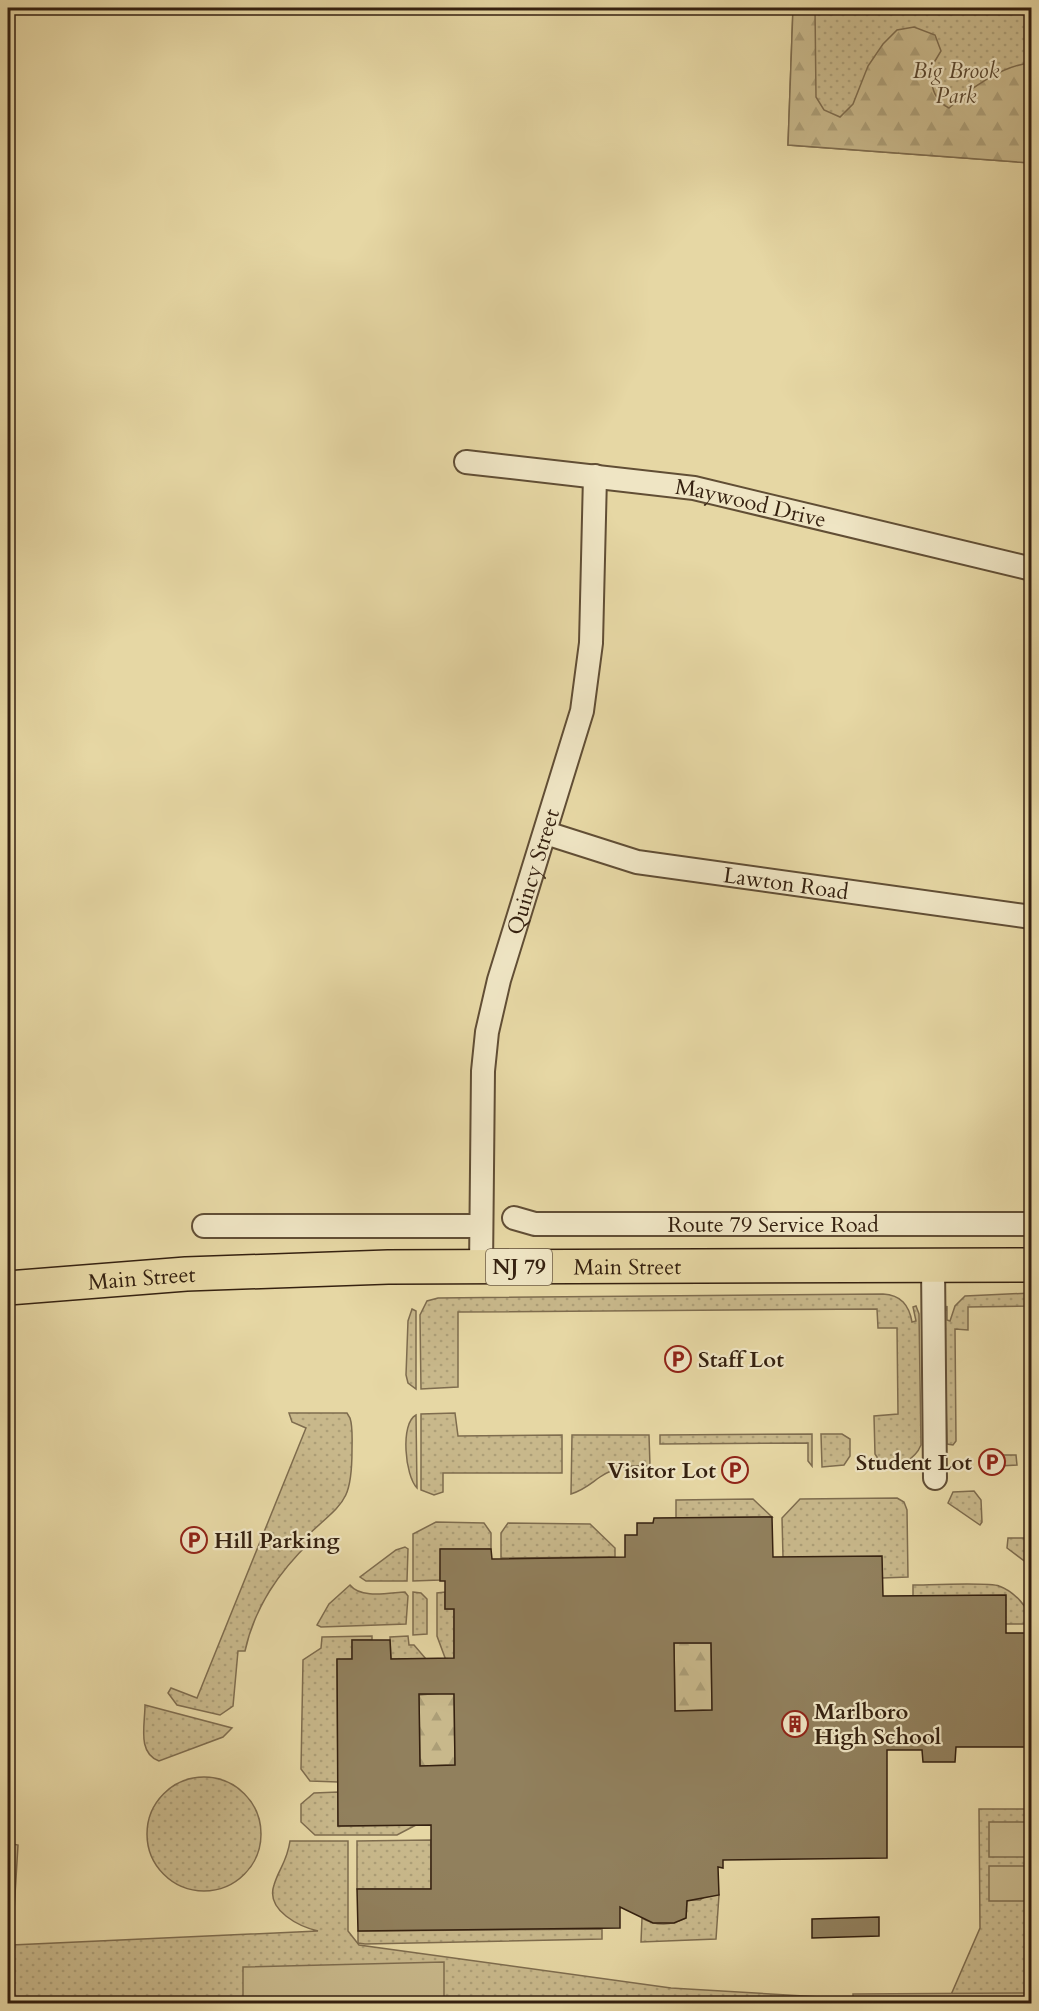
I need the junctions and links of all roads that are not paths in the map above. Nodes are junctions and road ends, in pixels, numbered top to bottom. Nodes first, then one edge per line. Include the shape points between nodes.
1 (466, 462) dead end
2 (595, 476) junction
3 (1032, 569) edge
4 (546, 833) junction
5 (1032, 917) edge
6 (514, 1218) dead end
7 (1032, 1224) edge
8 (204, 1226) dead end
9 (480, 1226) junction
10 (933, 1265) junction
11 (1032, 1265) edge
12 (481, 1267) junction
13 (8, 1288) edge
14 (935, 1478) dead end

1 - 2 street, Maywood Drive
2 - 3 street, Maywood Drive via 694,488
2 - 4 street, Quincy Street via 588,677 582,711
4 - 5 street, Lawton Road via 637,862
4 - 9 street, Quincy Street via 499,980 487,1032
6 - 7 street, Route 79 Service Road via 535,1224
8 - 9 street
9 - 12 street, Quincy Street
10 - 11 main road, Main Street / NJ 79
10 - 12 main road, Main Street / NJ 79
10 - 14 street
12 - 13 main road, Main Street / NJ 79 via 186,1274

